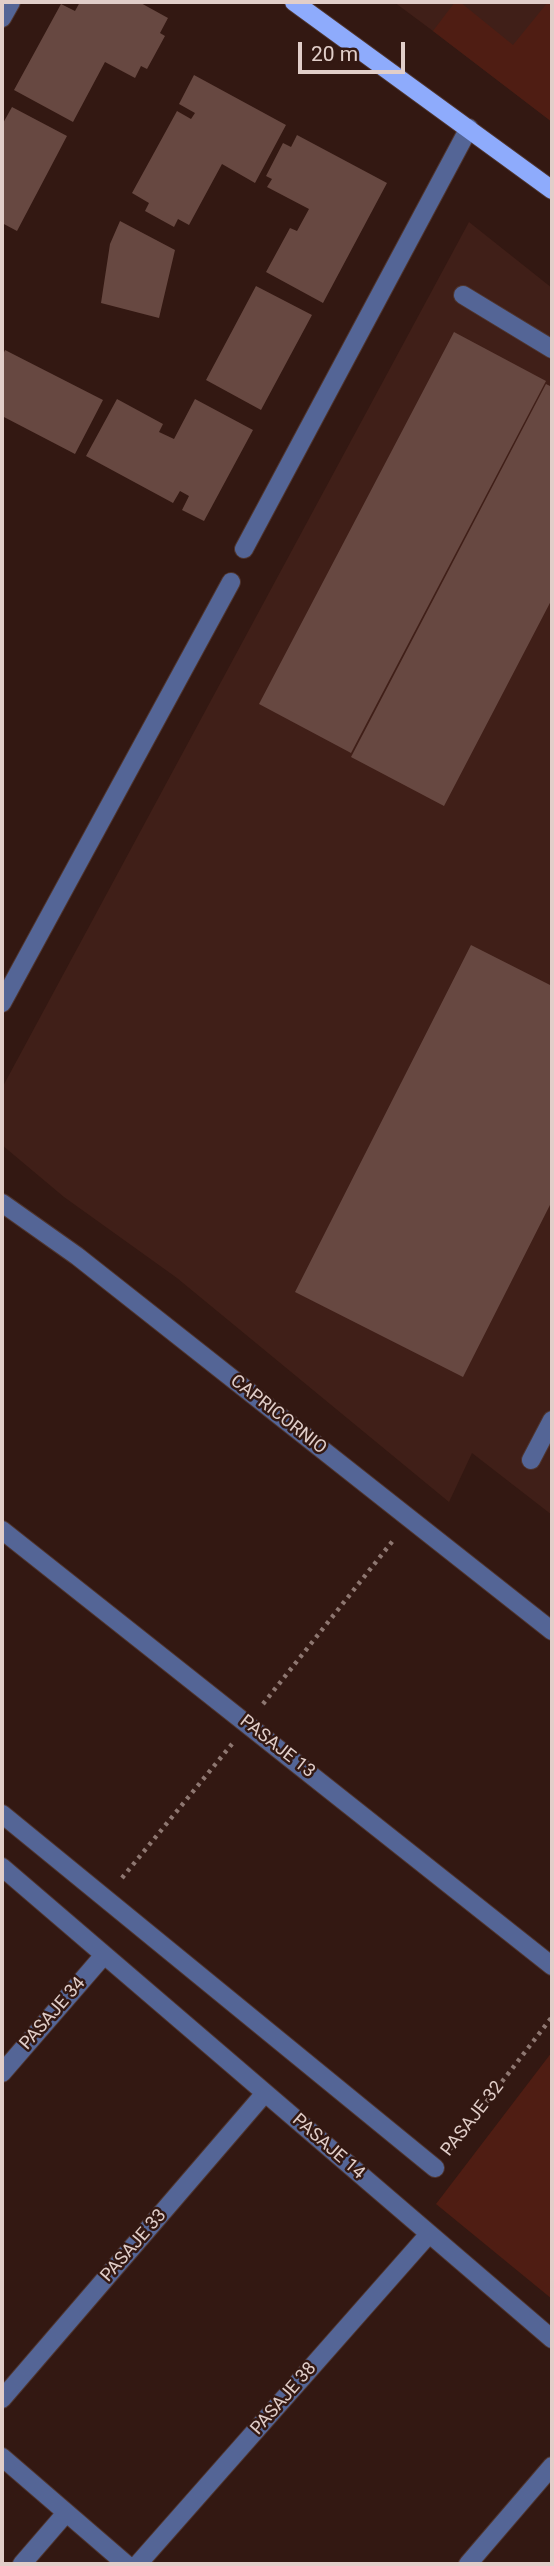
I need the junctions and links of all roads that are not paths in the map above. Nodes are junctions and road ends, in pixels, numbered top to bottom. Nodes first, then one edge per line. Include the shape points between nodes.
1 (11, 2) edge
2 (294, 2) edge
3 (2, 18) edge
4 (469, 128) junction
5 (552, 190) edge
6 (463, 295) dead end
7 (552, 349) edge
8 (244, 549) dead end
9 (231, 582) dead end
10 (2, 1003) edge
11 (2, 1203) edge
12 (552, 1420) edge
13 (531, 1460) dead end
14 (2, 1530) edge
15 (552, 1631) edge
16 (2, 1814) edge
17 (2, 1867) edge
18 (104, 1955) junction
19 (552, 1966) edge
20 (2, 2073) edge
21 (265, 2093) junction
22 (435, 2168) road end
23 (429, 2234) junction
24 (552, 2339) edge
25 (2, 2399) edge
26 (2, 2457) edge
27 (552, 2466) edge
28 (66, 2513) junction
29 (22, 2564) edge
30 (125, 2564) edge
31 (138, 2564) edge
32 (468, 2564) edge

1 - 3 street
2 - 4 main road
4 - 5 main road
4 - 8 street
6 - 7 street
9 - 10 street
11 - 15 street, CAPRICORNIO via 87,1264
12 - 13 street
14 - 19 street, PASAJE 13
16 - 22 street
17 - 18 street, PASAJE 14
18 - 20 street, PASAJE 34
18 - 21 street, PASAJE 14
21 - 23 street, PASAJE 14
21 - 25 street, PASAJE 33
23 - 24 street, PASAJE 14
23 - 31 street, PASAJE 38
26 - 28 street
27 - 32 street
28 - 29 street
28 - 30 street

